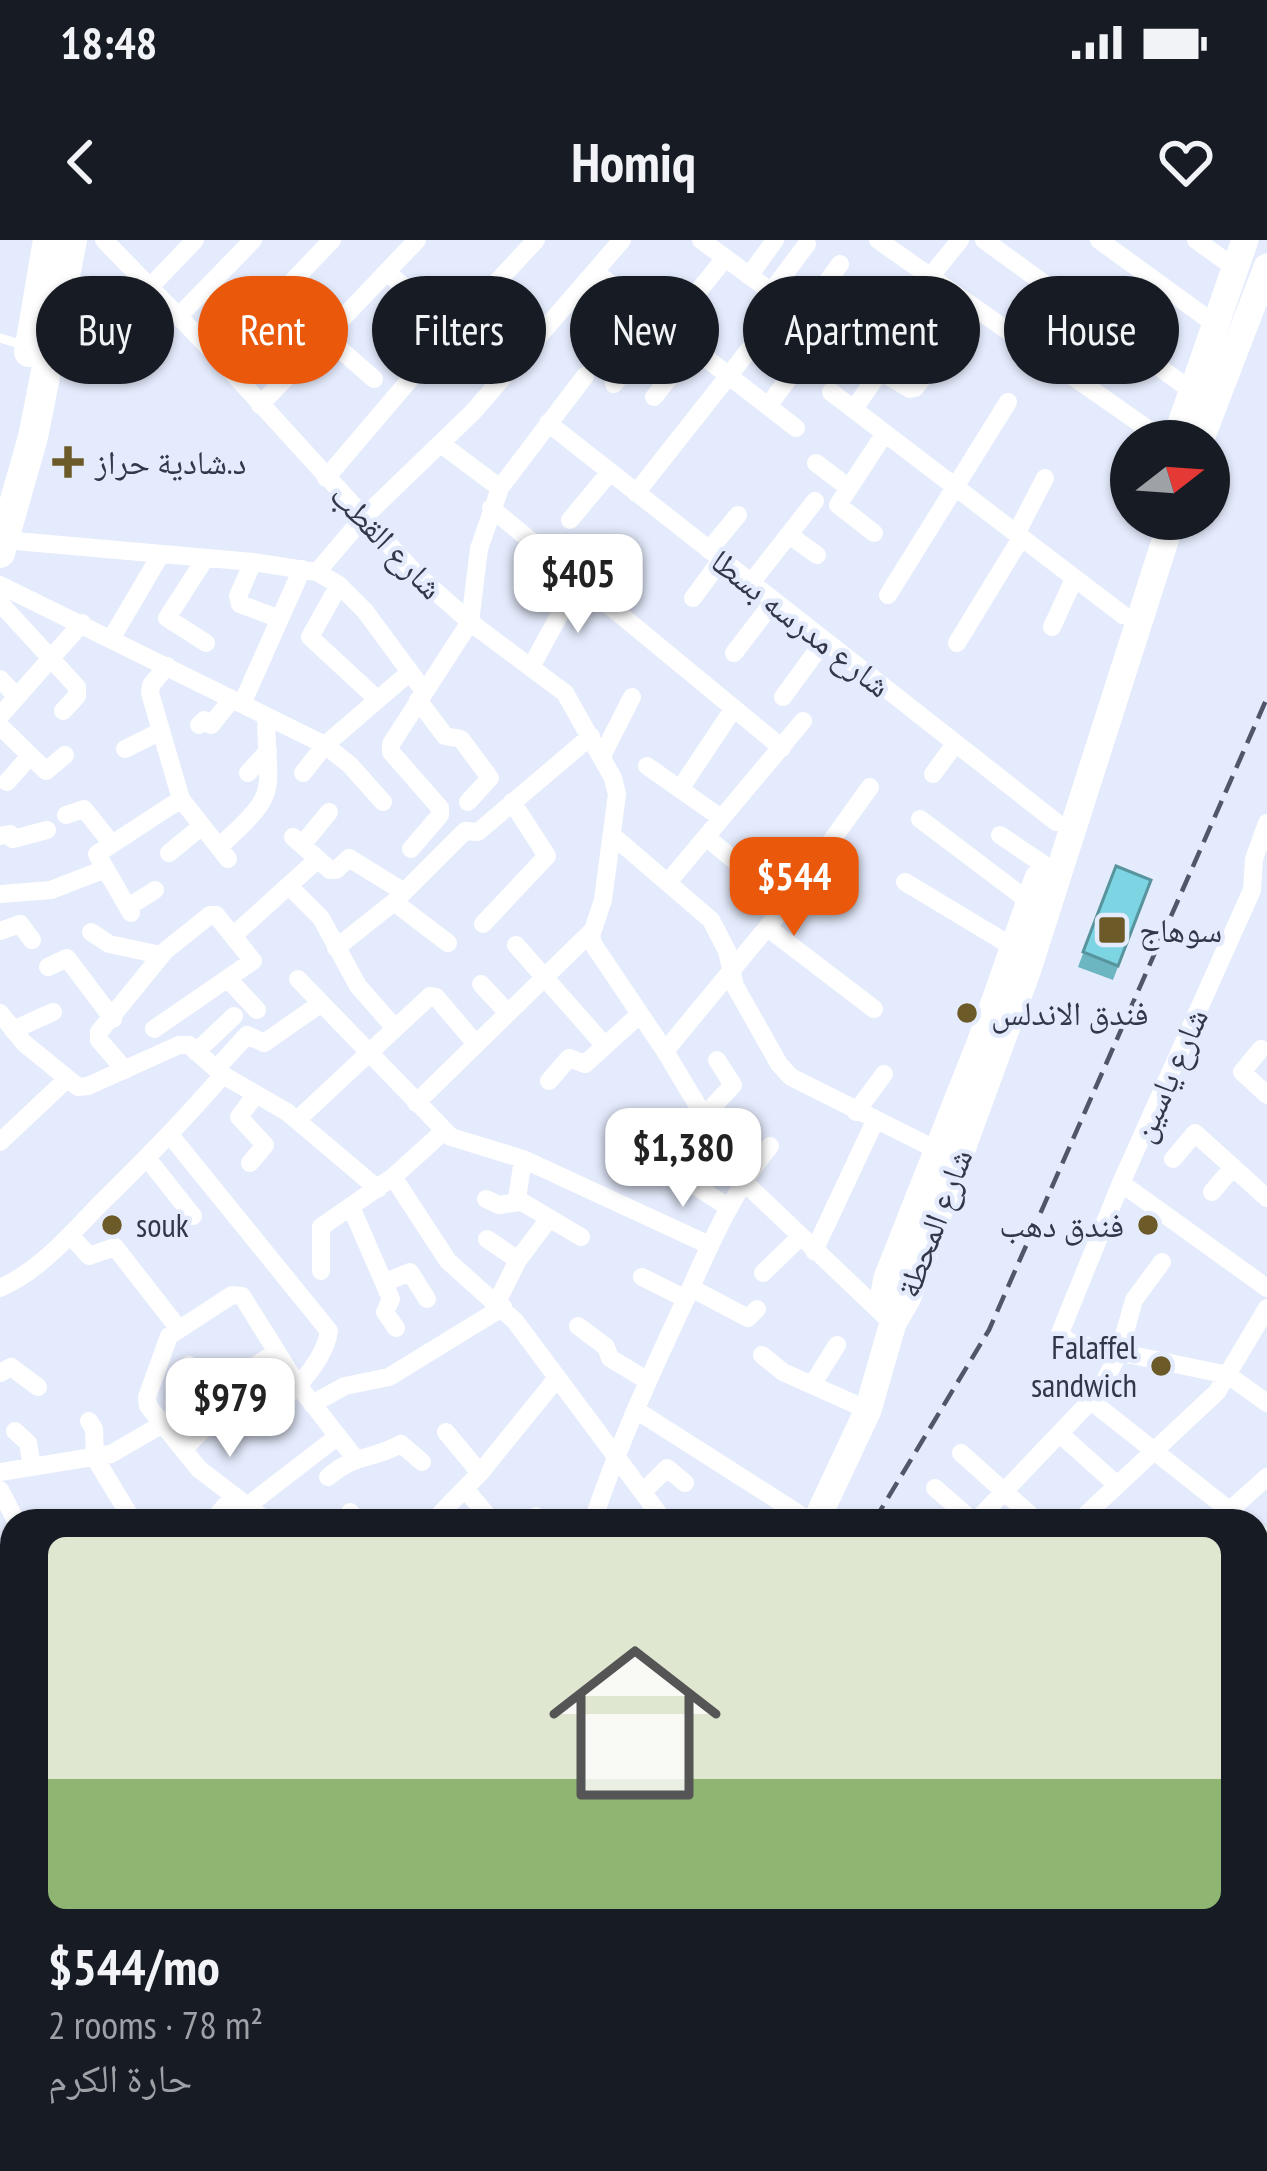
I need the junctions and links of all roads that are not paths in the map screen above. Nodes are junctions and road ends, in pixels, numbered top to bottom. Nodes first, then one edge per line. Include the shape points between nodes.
1 (49, 240) edge
2 (72, 240) edge
3 (104, 240) edge
4 (195, 240) edge
5 (253, 240) edge
6 (332, 240) edge
7 (417, 240) edge
8 (536, 240) edge
9 (622, 240) edge
10 (701, 240) edge
11 (775, 240) edge
12 (878, 240) edge
13 (960, 240) edge
14 (984, 240) edge
15 (1099, 240) edge
16 (1196, 240) edge
17 (1245, 240) edge
18 (807, 244) dead end
19 (725, 258) junction
20 (840, 264) dead end
21 (1267, 267) edge
22 (1235, 268) junction
23 (387, 272) junction
24 (595, 272) junction
25 (141, 276) edge
26 (161, 276) edge
27 (298, 276) edge
28 (391, 276) edge
29 (502, 276) edge
30 (600, 276) edge
31 (709, 276) edge
32 (749, 276) joint
33 (789, 276) edge
34 (831, 276) edge
35 (929, 276) edge
36 (931, 276) edge
37 (980, 310) edge
38 (174, 311) edge
39 (348, 312) edge
40 (179, 316) junction
41 (1215, 324) junction
42 (198, 336) edge
43 (15, 343) edge
44 (743, 352) edge
45 (348, 356) edge
46 (719, 369) edge
47 (728, 376) junction
48 (372, 377) edge
49 (242, 384) edge
50 (279, 384) edge
51 (406, 384) edge
52 (579, 384) edge
53 (664, 384) edge
54 (784, 384) edge
55 (872, 384) edge
56 (1192, 391) junction
57 (831, 392) dead end
58 (654, 397) dead end
59 (1008, 402) dead end
60 (260, 404) junction
61 (767, 406) junction
62 (854, 410) junction
63 (1147, 420) edge
64 (1182, 420) edge
65 (1208, 420) edge
66 (548, 423) junction
67 (796, 428) dead end
68 (885, 434) junction
69 (441, 444) junction
70 (816, 463) dead end
71 (610, 472) junction
72 (326, 478) junction
73 (1045, 478) dead end
74 (0, 485) edge
75 (955, 487) junction
76 (500, 488) junction
77 (849, 488) junction
78 (636, 493) junction
79 (815, 501) dead end
80 (490, 508) junction
81 (738, 514) dead end
82 (363, 518) junction
83 (570, 520) dead end
84 (874, 533) dead end
85 (789, 535) junction
86 (1018, 536) junction
87 (1145, 540) edge
88 (1165, 540) edge
89 (2, 546) edge
90 (161, 554) junction
91 (715, 555) junction
92 (817, 555) dead end
93 (206, 559) junction
94 (254, 562) junction
95 (310, 571) junction
96 (578, 579) junction
97 (1074, 579) junction
98 (751, 583) junction
99 (0, 585) edge
100 (339, 585) junction
101 (143, 587) junction
102 (888, 595) dead end
103 (693, 598) dead end
104 (774, 601) junction
105 (0, 603) edge
106 (171, 610) junction
107 (1123, 615) junction
108 (280, 619) junction
109 (470, 622) junction
110 (82, 623) junction
111 (1052, 627) dead end
112 (111, 639) junction
113 (824, 641) junction
114 (206, 643) dead end
115 (957, 643) dead end
116 (734, 653) dead end
117 (52, 659) junction
118 (167, 666) junction
119 (530, 667) junction
120 (410, 672) junction
121 (0, 680) edge
122 (421, 695) junction
123 (17, 697) junction
124 (632, 697) dead end
125 (783, 697) dead end
126 (377, 699) junction
127 (237, 702) junction
128 (734, 708) junction
129 (63, 711) dead end
130 (0, 716) edge
131 (266, 716) junction
132 (803, 721) dead end
133 (199, 725) dead end
134 (0, 726) edge
135 (161, 731) junction
136 (591, 736) junction
137 (956, 744) junction
138 (325, 745) junction
139 (782, 748) junction
140 (125, 749) dead end
141 (268, 751) junction
142 (65, 755) dead end
143 (30, 756) junction
144 (602, 756) junction
145 (647, 766) dead end
146 (248, 773) dead end
147 (303, 773) dead end
148 (933, 774) dead end
149 (7, 782) dead end
150 (870, 787) dead end
151 (680, 789) junction
152 (181, 800) junction
153 (383, 802) dead end
154 (468, 802) dead end
155 (512, 802) junction
156 (329, 812) dead end
157 (66, 815) dead end
158 (722, 818) junction
159 (920, 819) dead end
160 (1056, 822) junction
161 (1267, 823) edge
162 (202, 826) junction
163 (47, 830) dead end
164 (612, 835) junction
165 (1000, 835) dead end
166 (0, 836) edge
167 (706, 837) junction
168 (112, 844) junction
169 (411, 848) dead end
170 (590, 851) dead end
171 (169, 853) dead end
172 (318, 859) junction
173 (1043, 864) junction
174 (105, 869) junction
175 (607, 871) junction
176 (1260, 877) edge
177 (669, 881) junction
178 (905, 882) dead end
179 (762, 883) dead end
180 (289, 886) junction
181 (155, 890) dead end
182 (0, 894) edge
183 (399, 897) junction
184 (1030, 902) junction
185 (483, 923) dead end
186 (768, 928) junction
187 (0, 931) edge
188 (91, 932) dead end
189 (592, 932) junction
190 (234, 935) junction
191 (32, 940) dead end
192 (448, 943) dead end
193 (516, 945) dead end
194 (1012, 947) junction
195 (336, 948) junction
196 (161, 955) junction
197 (48, 967) dead end
198 (732, 971) junction
199 (544, 977) junction
200 (230, 980) junction
201 (298, 980) dead end
202 (481, 984) dead end
203 (320, 1004) junction
204 (874, 1009) dead end
205 (257, 1010) dead end
206 (53, 1012) dead end
207 (0, 1013) edge
208 (508, 1013) junction
209 (117, 1014) junction
210 (640, 1014) junction
211 (234, 1016) dead end
212 (395, 1028) junction
213 (154, 1029) junction
214 (13, 1030) junction
215 (476, 1044) junction
216 (605, 1046) junction
217 (1261, 1049) dead end
218 (665, 1051) junction
219 (166, 1052) junction
220 (196, 1052) junction
221 (368, 1054) junction
222 (717, 1060) dead end
223 (124, 1070) junction
224 (219, 1072) junction
225 (884, 1074) dead end
226 (67, 1079) junction
227 (549, 1081) dead end
228 (256, 1094) junction
229 (1267, 1095) edge
230 (416, 1103) junction
231 (856, 1112) junction
232 (702, 1118) junction
233 (297, 1120) junction
234 (875, 1121) junction
235 (443, 1132) junction
236 (170, 1136) junction
237 (0, 1142) edge
238 (770, 1145) dead end
239 (939, 1151) junction
240 (147, 1158) junction
241 (523, 1159) junction
242 (1173, 1159) dead end
243 (250, 1163) dead end
244 (1233, 1167) junction
245 (668, 1168) dead end
246 (742, 1180) junction
247 (385, 1183) junction
248 (1121, 1183) junction
249 (1212, 1192) dead end
250 (218, 1195) junction
251 (1267, 1198) edge
252 (486, 1199) dead end
253 (519, 1202) junction
254 (351, 1207) junction
255 (728, 1207) junction
256 (548, 1220) junction
257 (70, 1235) junction
258 (581, 1237) dead end
259 (487, 1239) dead end
260 (807, 1244) junction
261 (710, 1245) junction
262 (518, 1260) junction
263 (1162, 1262) dead end
264 (321, 1271) dead end
265 (763, 1273) dead end
266 (642, 1276) dead end
267 (384, 1283) junction
268 (0, 1288) edge
269 (1267, 1288) edge
270 (688, 1293) junction
271 (427, 1299) dead end
272 (500, 1304) junction
273 (758, 1309) dead end
274 (1264, 1318) edge
275 (892, 1323) junction
276 (578, 1326) dead end
277 (396, 1328) dead end
278 (179, 1329) junction
279 (837, 1345) dead end
280 (277, 1352) junction
281 (1119, 1352) junction
282 (761, 1355) dead end
283 (189, 1365) dead end
284 (0, 1373) edge
285 (242, 1375) dead end
286 (1228, 1375) junction
287 (557, 1378) junction
288 (648, 1381) junction
289 (297, 1384) junction
290 (812, 1385) junction
291 (38, 1387) dead end
292 (1091, 1401) junction
293 (1267, 1403) edge
294 (312, 1404) junction
295 (636, 1410) junction
296 (868, 1410) junction
297 (262, 1417) dead end
298 (89, 1421) dead end
299 (161, 1425) junction
300 (15, 1431) dead end
301 (446, 1432) dead end
302 (1060, 1434) junction
303 (338, 1436) junction
304 (183, 1450) junction
305 (1154, 1451) junction
306 (961, 1453) dead end
307 (614, 1457) junction
308 (95, 1458) junction
309 (355, 1458) junction
310 (422, 1462) dead end
311 (32, 1467) junction
312 (0, 1472) edge
313 (480, 1473) junction
314 (328, 1477) dead end
315 (1267, 1477) edge
316 (685, 1484) dead end
317 (1117, 1486) junction
318 (935, 1488) dead end
319 (465, 1489) junction
320 (643, 1492) junction
321 (1004, 1492) junction
322 (242, 1500) junction
323 (680, 1507) dead end
324 (126, 1509) edge
325 (229, 1509) edge
326 (253, 1509) edge
327 (446, 1509) edge
328 (482, 1509) edge
329 (596, 1509) edge
330 (656, 1509) edge
331 (676, 1509) edge
332 (794, 1509) edge
333 (819, 1509) edge
334 (960, 1509) edge
335 (986, 1509) edge
336 (1023, 1509) edge
337 (1091, 1509) edge
338 (1221, 1509) edge
339 (1237, 1509) edge

1 - 43 main road
2 - 89 main road via 34,437
3 - 25 street, شارع القطب
4 - 26 street
5 - 40 street
6 - 27 street
7 - 23 street
8 - 29 street
9 - 24 street
10 - 19 street
11 - 32 street
12 - 35 street
13 - 36 street
14 - 56 street
15 - 41 street
16 - 22 street
17 - 22 street
18 - 33 street
19 - 31 street
19 - 32 street
20 - 34 street
21 - 65 street
22 - 41 street
23 - 28 street
23 - 39 street
24 - 30 street
24 - 69 street
37 - 63 street
38 - 40 street, شارع القطب
40 - 42 street, شارع القطب
41 - 56 street
43 - 74 main road via 19,412
44 - 47 street
45 - 48 street
46 - 47 street
47 - 61 street
47 - 78 street
49 - 60 street, شارع القطب
50 - 60 street
51 - 72 street
52 - 66 street
53 - 58 street
54 - 61 street
55 - 62 street
56 - 64 street
57 - 62 street
59 - 75 street
60 - 72 street, شارع القطب
61 - 67 street
62 - 68 street
66 - 71 street, شارع مدرسه بسطا
66 - 76 street
68 - 75 street
68 - 77 street
69 - 76 street
69 - 82 street
70 - 77 street
71 - 78 street, شارع مدرسه بسطا
71 - 83 street
72 - 82 street, شارع القطب
73 - 86 street
75 - 86 street
75 - 102 street
76 - 80 street
77 - 84 street via 839,507
78 - 91 street, شارع مدرسه بسطا
79 - 85 street
80 - 96 street
80 - 109 street
81 - 91 street
82 - 95 street
82 - 109 street, شارع القطب
85 - 92 street
85 - 98 street
86 - 97 street
86 - 115 street
87 - 107 street, شارع المحطة
88 - 275 street, شارع المحطة via 1028,969
89 - 90 street
90 - 93 street
90 - 101 street
91 - 98 street, شارع مدرسه بسطا
91 - 103 street
93 - 94 street
93 - 106 street
94 - 95 street
94 - 108 street via 240,604
95 - 100 street
95 - 108 street
96 - 119 street
96 - 128 street
97 - 107 street
97 - 111 street
98 - 104 street, شارع مدرسه بسطا
99 - 110 street
100 - 120 street
100 - 126 street via 310,637
101 - 106 street
101 - 112 street
104 - 113 street, شارع مدرسه بسطا
104 - 116 street
105 - 117 street
106 - 114 street via 169,623
107 - 160 street, شارع المحطة
108 - 127 street
109 - 119 street, شارع القطب
109 - 122 street
110 - 112 street
110 - 117 street
112 - 118 street
113 - 125 street
113 - 137 street, شارع مدرسه بسطا
117 - 123 street
117 - 129 street via 78,690
118 - 127 street
118 - 135 street via 149,690
119 - 136 street, شارع القطب via 565,693
120 - 122 street
120 - 126 street
121 - 123 street
122 - 154 street via 445,736 461,739 489,777
122 - 169 street via 389,748 441,811
123 - 130 street
124 - 144 street
126 - 138 street
127 - 131 street
127 - 133 street via 212,725
128 - 139 street
128 - 151 street
131 - 138 street
131 - 141 street
132 - 139 street
134 - 143 street
135 - 140 street
135 - 152 street
136 - 144 street, شارع القطب
136 - 155 street
137 - 148 street
137 - 160 street, شارع مدرسه بسطا
138 - 147 street
138 - 153 street
139 - 158 street
141 - 146 street
141 - 162 street via 265,801 224,853
142 - 143 street via 46,771
143 - 149 street
144 - 164 street, شارع القطب via 617,794
145 - 151 street
150 - 186 street
151 - 158 street
152 - 162 street
152 - 168 street
155 - 183 street via 476,833 465,831
155 - 185 street via 548,854
156 - 172 street via 297,841
157 - 168 street via 84,809
158 - 167 street
159 - 184 street
160 - 173 street, شارع المحطة
161 - 176 street, شارع ياسين via 1256,853
162 - 171 street
163 - 166 street
164 - 175 street, شارع القطب
164 - 177 street
165 - 173 street
167 - 177 street
167 - 179 street
168 - 174 street via 97,854
170 - 175 street
172 - 180 street
172 - 183 street via 332,871 349,858
173 - 184 street, شارع المحطة
174 - 181 street via 130,910
174 - 182 street via 51,890
175 - 189 street, شارع القطب
176 - 248 street, شارع ياسين
177 - 198 street via 711,920
178 - 194 street
180 - 190 street
180 - 195 street via 321,918
183 - 192 street
183 - 195 street
184 - 194 street, شارع المحطة
186 - 198 street
186 - 204 street
187 - 191 street via 20,924
188 - 196 street
189 - 199 street
189 - 210 street via 592,944
190 - 196 street via 213,914
190 - 200 street via 254,962
193 - 199 street
194 - 239 street, شارع المحطة
195 - 212 street
196 - 209 street
197 - 209 street via 68,959
198 - 218 street
198 - 231 street via 779,1064
199 - 208 street
199 - 216 street
200 - 205 street
200 - 213 street
201 - 203 street
202 - 208 street
203 - 221 street
203 - 224 street via 264,1043 247,1035
206 - 214 street
207 - 214 street
208 - 215 street
209 - 213 street
209 - 223 street via 99,1040
210 - 216 street
210 - 218 street
211 - 220 street
212 - 215 street via 433,996
212 - 221 street
213 - 219 street
214 - 226 street
215 - 230 street
216 - 227 street via 582,1066 569,1058
217 - 229 street via 1243,1072
218 - 232 street
219 - 220 street via 184,1045
219 - 223 street
220 - 224 street
221 - 230 street
221 - 233 street
222 - 232 street via 733,1085
223 - 226 street via 83,1087
224 - 228 street
224 - 236 street
225 - 231 street
226 - 237 street
228 - 233 street
228 - 243 street via 238,1117 265,1144
230 - 235 street
231 - 234 street
232 - 246 street
233 - 247 street
234 - 239 street
234 - 260 street
235 - 241 street
235 - 247 street
236 - 240 street
236 - 250 street
238 - 246 street
239 - 275 street, شارع المحطة via 887,1279
240 - 250 street via 187,1221
240 - 257 street
241 - 253 street
241 - 261 street
242 - 244 street via 1195,1132
244 - 249 street
244 - 251 street
245 - 255 street
246 - 255 street
246 - 260 street
247 - 254 street
247 - 272 street via 454,1269
248 - 269 street
248 - 281 street, شارع ياسين via 1061,1326 1069,1342
250 - 289 street via 329,1331
252 - 253 street
253 - 256 street
254 - 264 street via 321,1227
254 - 267 street
255 - 261 street
256 - 258 street
256 - 262 street
257 - 268 street
257 - 278 street via 89,1256 115,1247
259 - 262 street
260 - 265 street
260 - 275 street
261 - 270 street
262 - 272 street
263 - 281 street via 1134,1300
266 - 270 street
267 - 271 street via 410,1272
267 - 277 street via 391,1301 385,1312
270 - 273 street via 748,1318
270 - 288 street
272 - 287 street
272 - 294 street via 388,1377
274 - 286 street
275 - 296 street
276 - 288 street
278 - 280 street via 238,1294
278 - 299 street via 165,1343 147,1397
279 - 290 street
280 - 285 street
280 - 289 street
281 - 286 street
281 - 292 street
282 - 290 street
283 - 304 street via 224,1406
284 - 291 street via 11,1367
286 - 293 street
286 - 305 street
287 - 307 street
287 - 313 street
288 - 295 street
289 - 294 street
289 - 297 street
290 - 296 street
292 - 302 street
292 - 305 street
294 - 303 street
295 - 307 street
295 - 332 street
296 - 333 street
298 - 308 street
299 - 304 street
299 - 308 street
300 - 311 street via 28,1443
301 - 313 street
302 - 317 street
302 - 321 street
303 - 309 street
303 - 322 street
304 - 322 street
305 - 317 street
305 - 338 street
306 - 321 street
307 - 320 street
307 - 329 street
308 - 311 street
308 - 324 street
309 - 310 street via 401,1444
309 - 314 street
311 - 312 street
313 - 319 street
315 - 339 street
316 - 320 street via 667,1468
317 - 337 street
318 - 334 street
319 - 327 street
319 - 328 street
320 - 330 street
321 - 335 street
321 - 336 street
322 - 325 street
322 - 326 street
323 - 331 street

